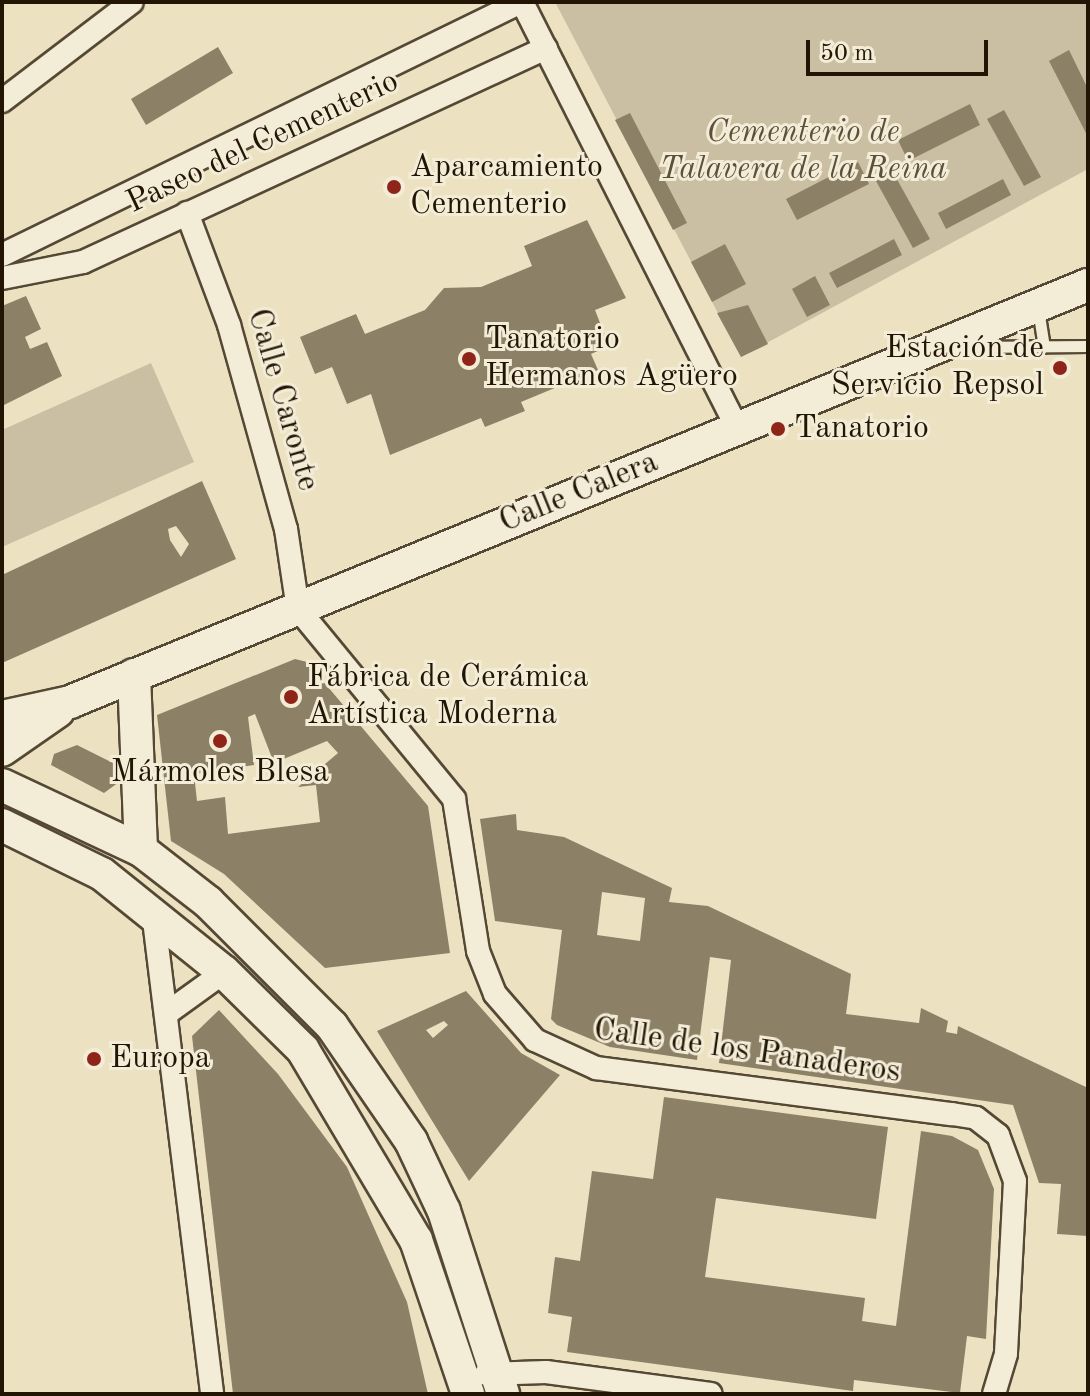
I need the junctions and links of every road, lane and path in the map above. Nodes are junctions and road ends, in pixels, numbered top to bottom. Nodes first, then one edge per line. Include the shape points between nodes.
1 (132, 2) edge
2 (522, 2) edge
3 (546, 48) junction
4 (2, 101) edge
5 (187, 213) junction
6 (2, 255) edge
7 (2, 278) edge
8 (1088, 285) edge
9 (1037, 304) junction
10 (1088, 346) edge
11 (925, 347) junction
12 (1044, 347) junction
13 (736, 425) junction
14 (298, 609) junction
15 (134, 675) junction
16 (70, 702) junction
17 (2, 717) edge
18 (2, 750) edge
19 (2, 785) edge
20 (2, 825) edge
21 (141, 850) junction
22 (153, 912) junction
23 (224, 972) junction
24 (170, 1011) junction
25 (502, 1384) edge
26 (466, 1385) edge
27 (212, 1394) edge
28 (711, 1394) edge
29 (994, 1394) edge

1 - 4 street
2 - 3 street, Paseo del Cementerio
2 - 6 street, Paseo del Cementerio
3 - 5 street, Paseo del Cementerio
3 - 13 street, Paseo del Cementerio
5 - 7 street, Paseo del Cementerio via 83,262
5 - 14 street, Calle Caronte via 233,339 286,529
8 - 9 street, Calle Calera
9 - 11 street, Calle Calera
9 - 12 lane
10 - 12 lane
11 - 12 lane
11 - 13 street, Calle Calera
13 - 14 street, Calle Calera
14 - 15 street, Calle Calera
14 - 29 street, Calle de los Panaderos via 454,799 478,951 495,994 535,1040 596,1068 952,1114 976,1118 998,1135 1015,1181 1006,1354
15 - 16 street, Calle Calera
15 - 21 street
16 - 17 street, Calle Calera
16 - 18 street, Calle Calera
19 - 21 street
20 - 22 street via 102,874
21 - 25 street via 260,950 366,1070 444,1211
22 - 23 street
22 - 24 street
23 - 24 street
23 - 26 street via 303,1050 339,1099 416,1240
24 - 27 street
25 - 26 street
25 - 28 street

